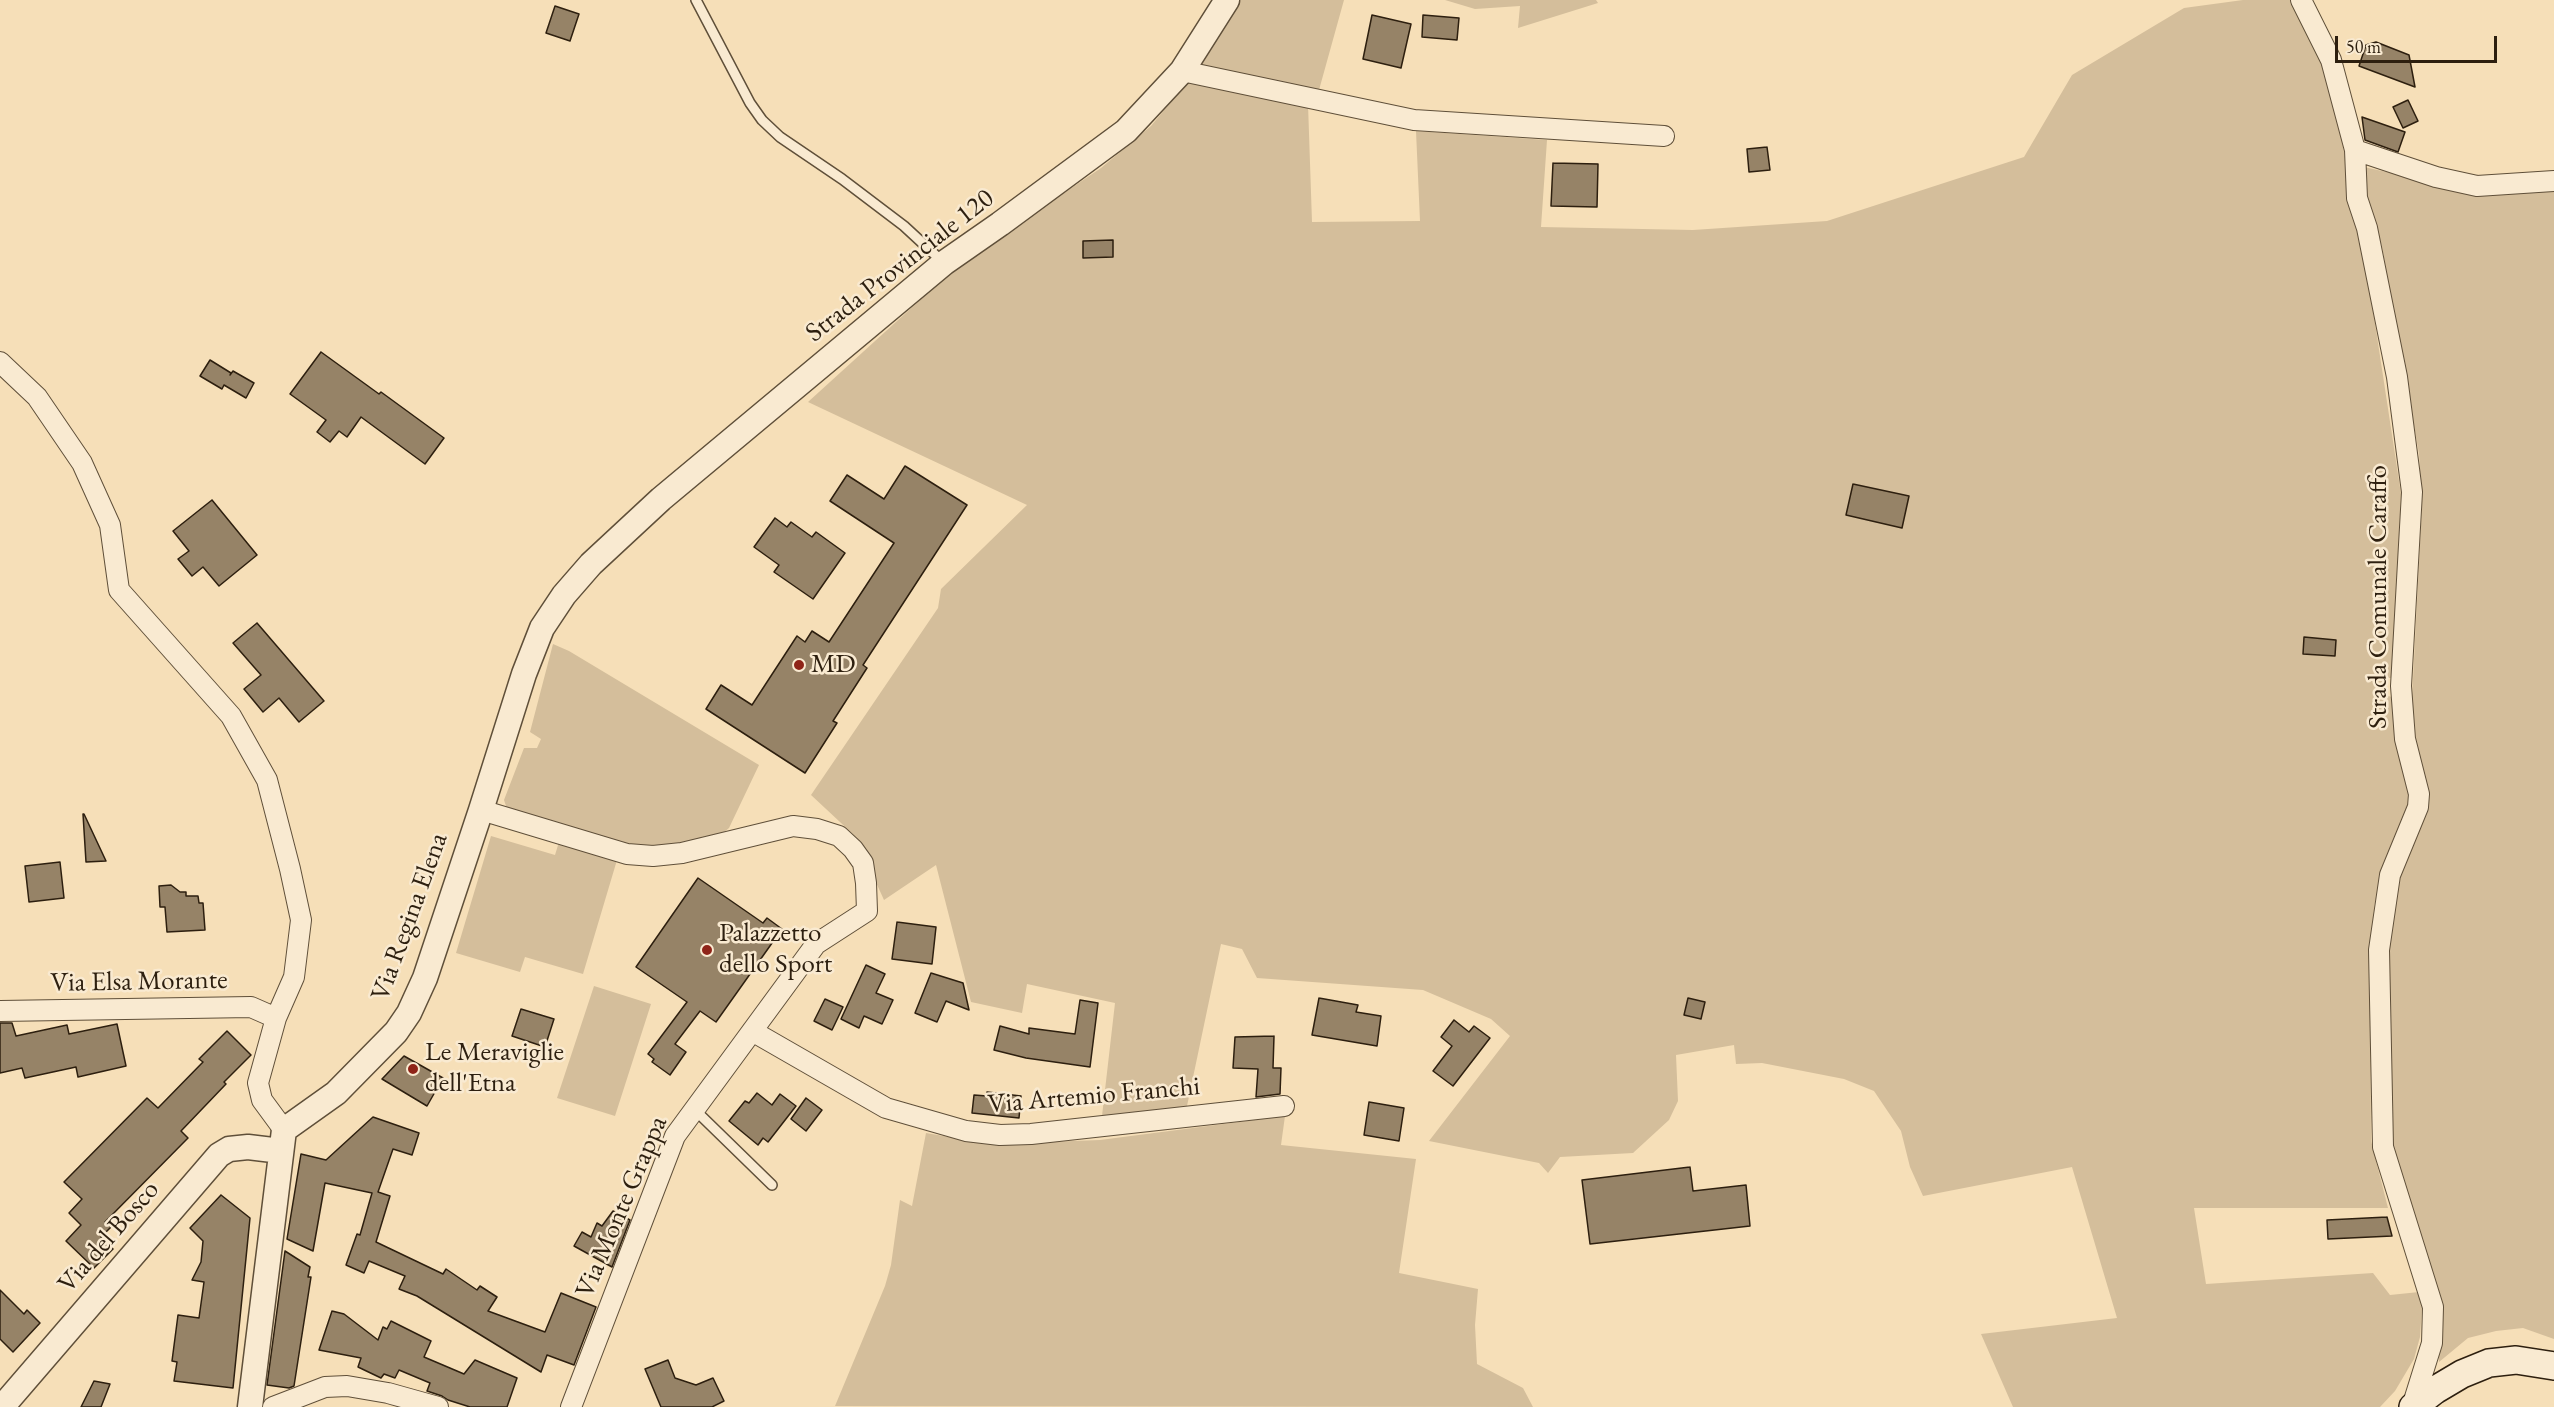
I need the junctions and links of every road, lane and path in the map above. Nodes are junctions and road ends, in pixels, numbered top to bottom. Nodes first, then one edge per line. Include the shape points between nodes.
1 (696, 0) edge
2 (1227, 0) edge
3 (2301, 0) edge
4 (1182, 71) junction
5 (1664, 136) dead end
6 (2355, 150) junction
7 (2554, 182) edge
8 (944, 263) junction
9 (0, 362) edge
10 (591, 564) joint
11 (482, 810) junction
12 (0, 1011) edge
13 (276, 1018) junction
14 (752, 1032) junction
15 (1284, 1106) dead end
16 (694, 1109) junction
17 (283, 1141) junction
18 (772, 1185) dead end
19 (2554, 1366) edge
20 (2, 1407) edge
21 (250, 1407) edge
22 (273, 1407) edge
23 (438, 1407) edge
24 (571, 1407) edge
25 (2413, 1407) edge

1 - 8 lane via 762,120 904,226
2 - 4 street, Strada Provinciale 120
3 - 6 street, Strada Comunale Caraffo via 2331,60
4 - 5 street via 1414,120
4 - 8 street, Strada Provinciale 120 via 1126,131
6 - 7 street via 2477,186
6 - 25 street, Strada Comunale Caraffo via 2357,198 2367,228 2397,377 2412,492 2401,686 2404,740 2419,794 2418,807 2390,875 2379,950 2383,1147 2433,1307 2432,1343
8 - 10 street, Strada Provinciale 120 via 661,499
9 - 13 street via 37,398 82,463 110,525 118,590 231,716 267,780 301,920 294,977
10 - 11 street, Via Regina Elena via 542,628
11 - 14 street, Via Monte Grappa via 627,854 653,856 682,853 793,826 838,836 863,863 867,911 816,944
11 - 17 street, Via Regina Elena via 409,1013 396,1032 336,1093
12 - 13 street, Via Elsa Morante via 251,1007
13 - 17 street via 258,1083 262,1100
14 - 15 street, Via Artemio Franchi via 886,1108 966,1131 1031,1134
14 - 16 street, Via Monte Grappa
16 - 18 lane
16 - 24 street, Via Monte Grappa via 675,1136
17 - 20 street, Via del Bosco via 229,1149 219,1155
17 - 21 street
19 - 25 main road via 2516,1360 2489,1363 2435,1389
22 - 23 street via 325,1387 347,1386

